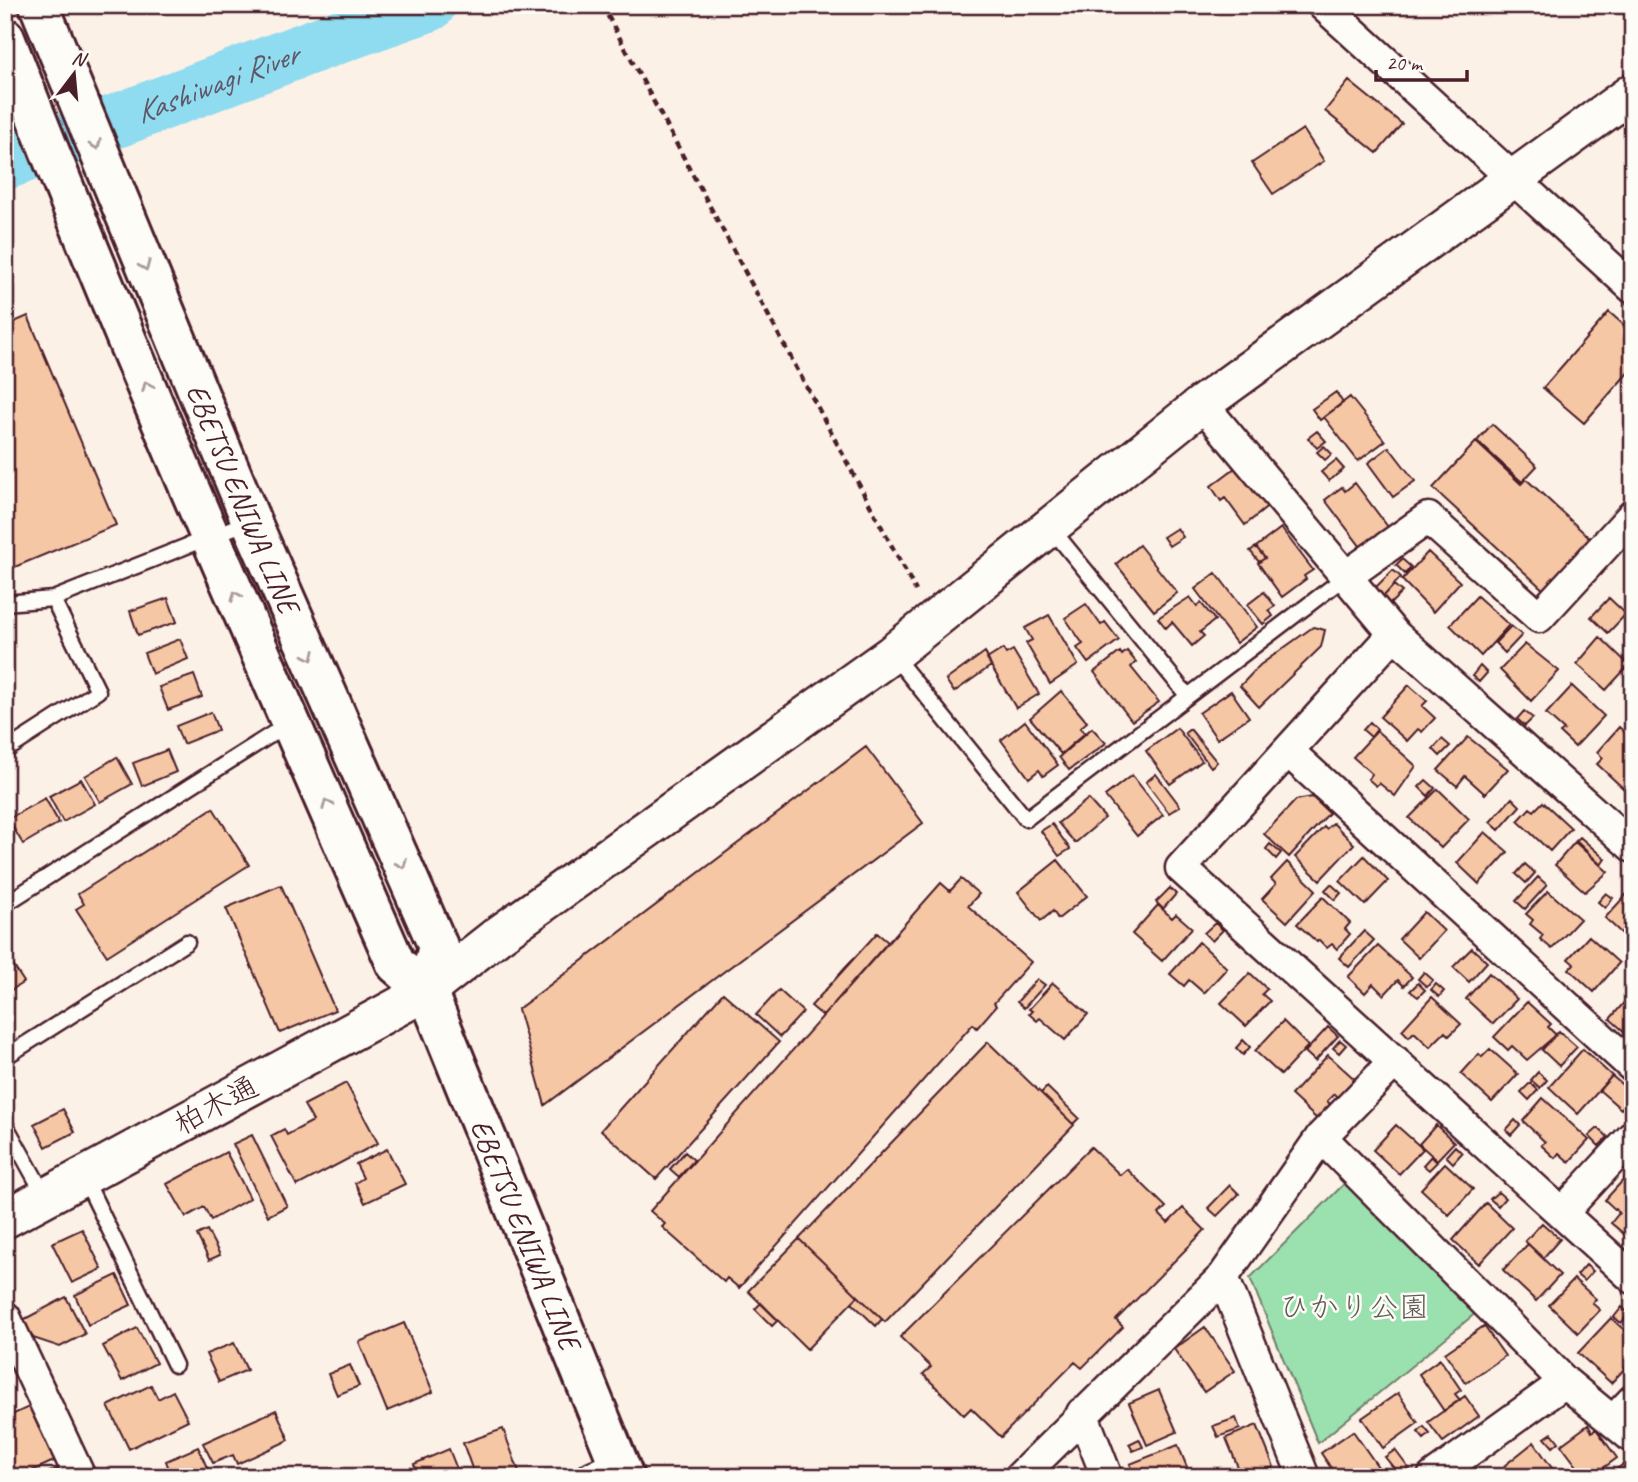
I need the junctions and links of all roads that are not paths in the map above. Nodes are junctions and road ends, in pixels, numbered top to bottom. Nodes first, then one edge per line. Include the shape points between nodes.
1 (39, 5) edge
2 (1323, 5) edge
3 (5, 37) edge
4 (1633, 92) edge
5 (1515, 180) junction
6 (1633, 288) edge
7 (1202, 404) junction
8 (1633, 515) edge
9 (251, 521) junction
10 (1050, 527) junction
11 (210, 537) junction
12 (1345, 578) junction
13 (53, 599) junction
14 (5, 603) edge
15 (1394, 634) junction
16 (892, 654) junction
17 (1187, 695) junction
18 (291, 722) junction
19 (5, 751) edge
20 (1289, 752) junction
21 (1632, 845) edge
22 (5, 904) edge
23 (187, 943) dead end
24 (427, 991) junction
25 (5, 1057) edge
26 (1395, 1061) junction
27 (1633, 1067) edge
28 (5, 1124) edge
29 (1633, 1136) edge
30 (1321, 1137) junction
31 (84, 1177) junction
32 (46, 1197) junction
33 (1562, 1213) junction
34 (5, 1219) edge
35 (1223, 1277) junction
36 (1633, 1278) edge
37 (5, 1317) edge
38 (175, 1365) dead end
39 (1565, 1382) junction
40 (1082, 1413) junction
41 (1627, 1419) edge
42 (612, 1473) edge
43 (80, 1477) edge
44 (1020, 1477) edge
45 (1107, 1477) edge
46 (1304, 1477) edge
47 (1433, 1477) edge

1 -> 9 main road, EBETSU ENIWA LINE
2 - 5 street
11 -> 3 main road, EBETSU ENIWA LINE
4 - 5 street, 柏木通
5 - 6 street
5 - 7 street, 柏木通
7 - 10 street, 柏木通
7 - 12 street
8 - 12 street via 1539,617 1428,518
9 - 11 lane
9 -> 24 main road, EBETSU ENIWA LINE via 438,946
10 - 16 street, 柏木通
10 - 17 lane
11 - 13 lane
18 -> 11 main road, EBETSU ENIWA LINE
12 - 15 street
12 - 17 lane
13 - 14 lane
13 - 19 lane via 99,691
15 - 20 street
15 - 21 street
16 - 17 lane via 1026,819
16 - 24 street, 柏木通
18 - 22 lane
24 -> 18 main road, EBETSU ENIWA LINE via 396,964
20 - 26 street via 1181,868
20 - 27 street
23 - 25 lane
24 - 31 street, 柏木通
24 - 42 main road, EBETSU ENIWA LINE
26 - 30 street
26 - 33 street
28 - 32 lane
29 - 33 street
30 - 35 street
30 - 39 street
31 - 32 street, 柏木通
31 - 38 lane
32 - 34 street, 柏木通
33 - 36 street
35 - 40 street
35 - 46 street
37 - 43 street
39 - 41 street
39 - 47 street
40 - 44 street
40 - 45 street

